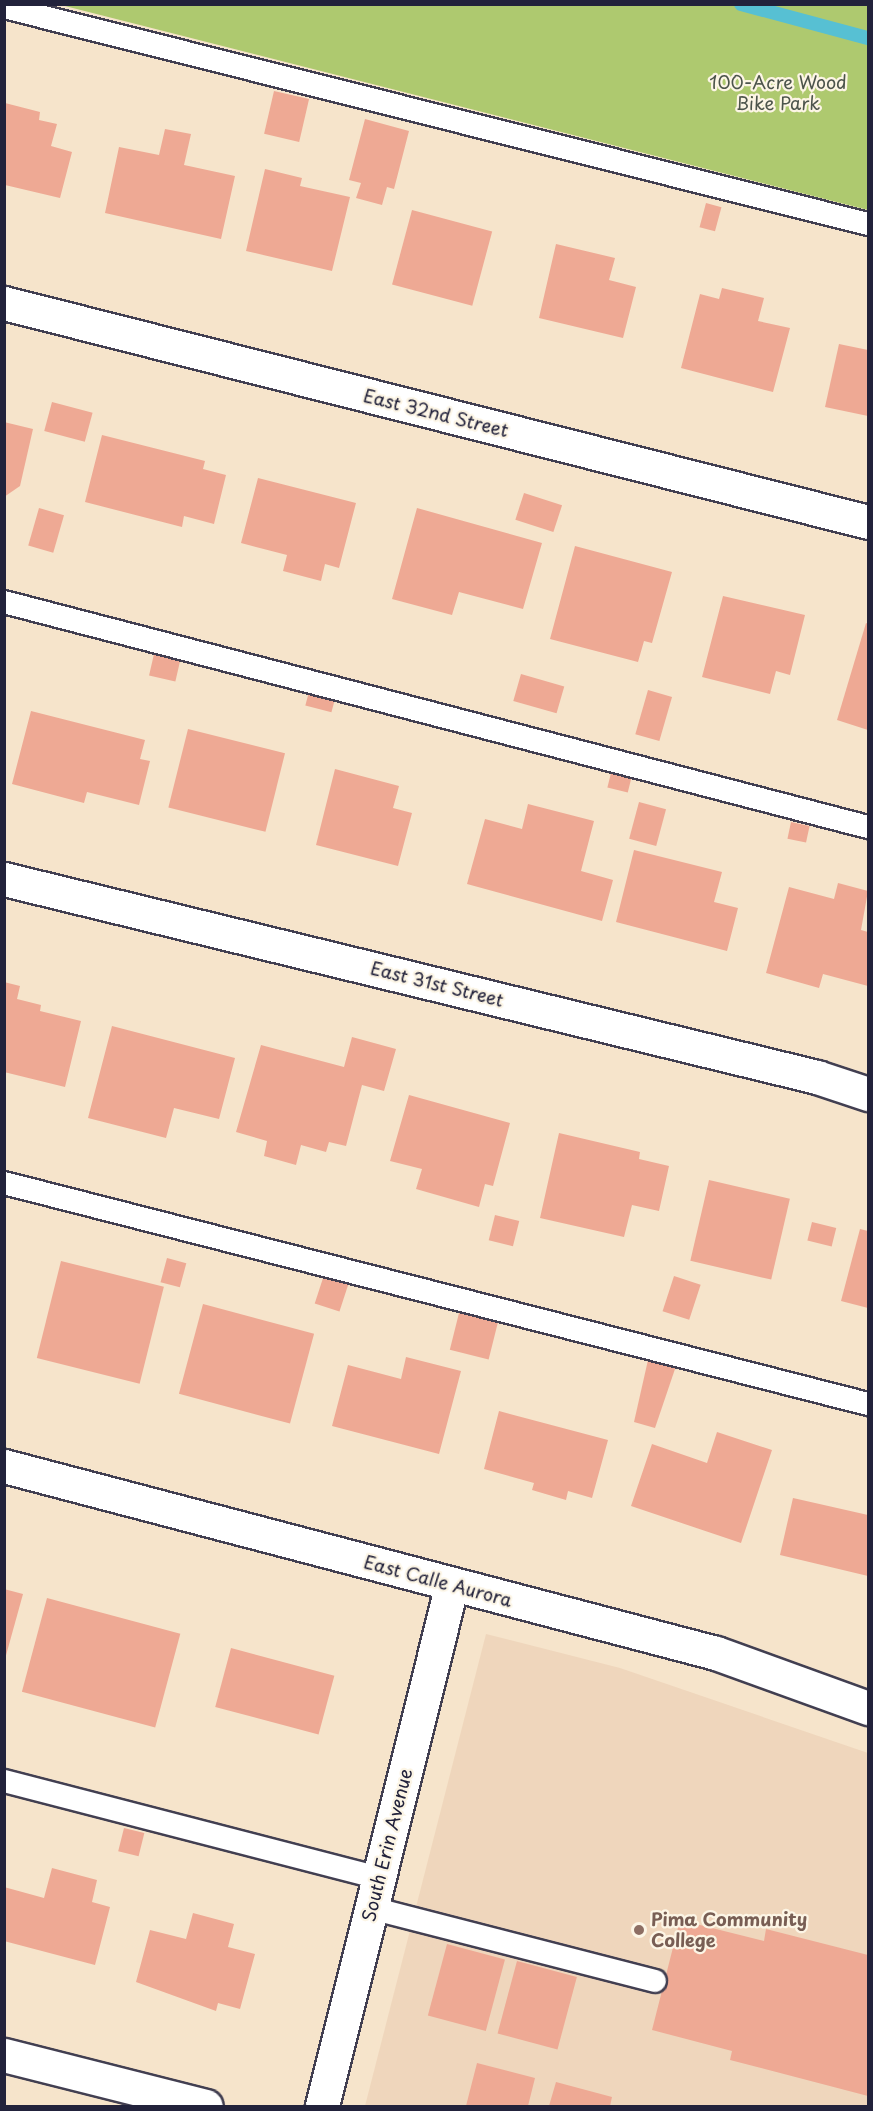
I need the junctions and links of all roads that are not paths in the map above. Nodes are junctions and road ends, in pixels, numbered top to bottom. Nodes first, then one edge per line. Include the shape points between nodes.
1 (4, 6) edge
2 (868, 224) edge
3 (4, 303) edge
4 (868, 522) edge
5 (4, 602) edge
6 (868, 827) edge
7 (4, 879) edge
8 (868, 1094) edge
9 (4, 1183) edge
10 (868, 1404) edge
11 (4, 1466) edge
12 (452, 1584) junction
13 (868, 1708) edge
14 (4, 1780) edge
15 (375, 1893) junction
16 (655, 1982) dead end
17 (4, 2055) edge
18 (206, 2106) edge
19 (322, 2106) edge

1 - 2 lane
3 - 4 street, East 32nd Street
5 - 6 lane
7 - 8 street, East 31st Street via 817,1077
9 - 10 lane
11 - 12 street, East Calle Aurora
12 - 13 street, East Calle Aurora via 716,1653
12 - 15 street, South Erin Avenue
14 - 15 lane
15 - 16 lane
15 - 19 street, South Erin Avenue
17 - 18 street

